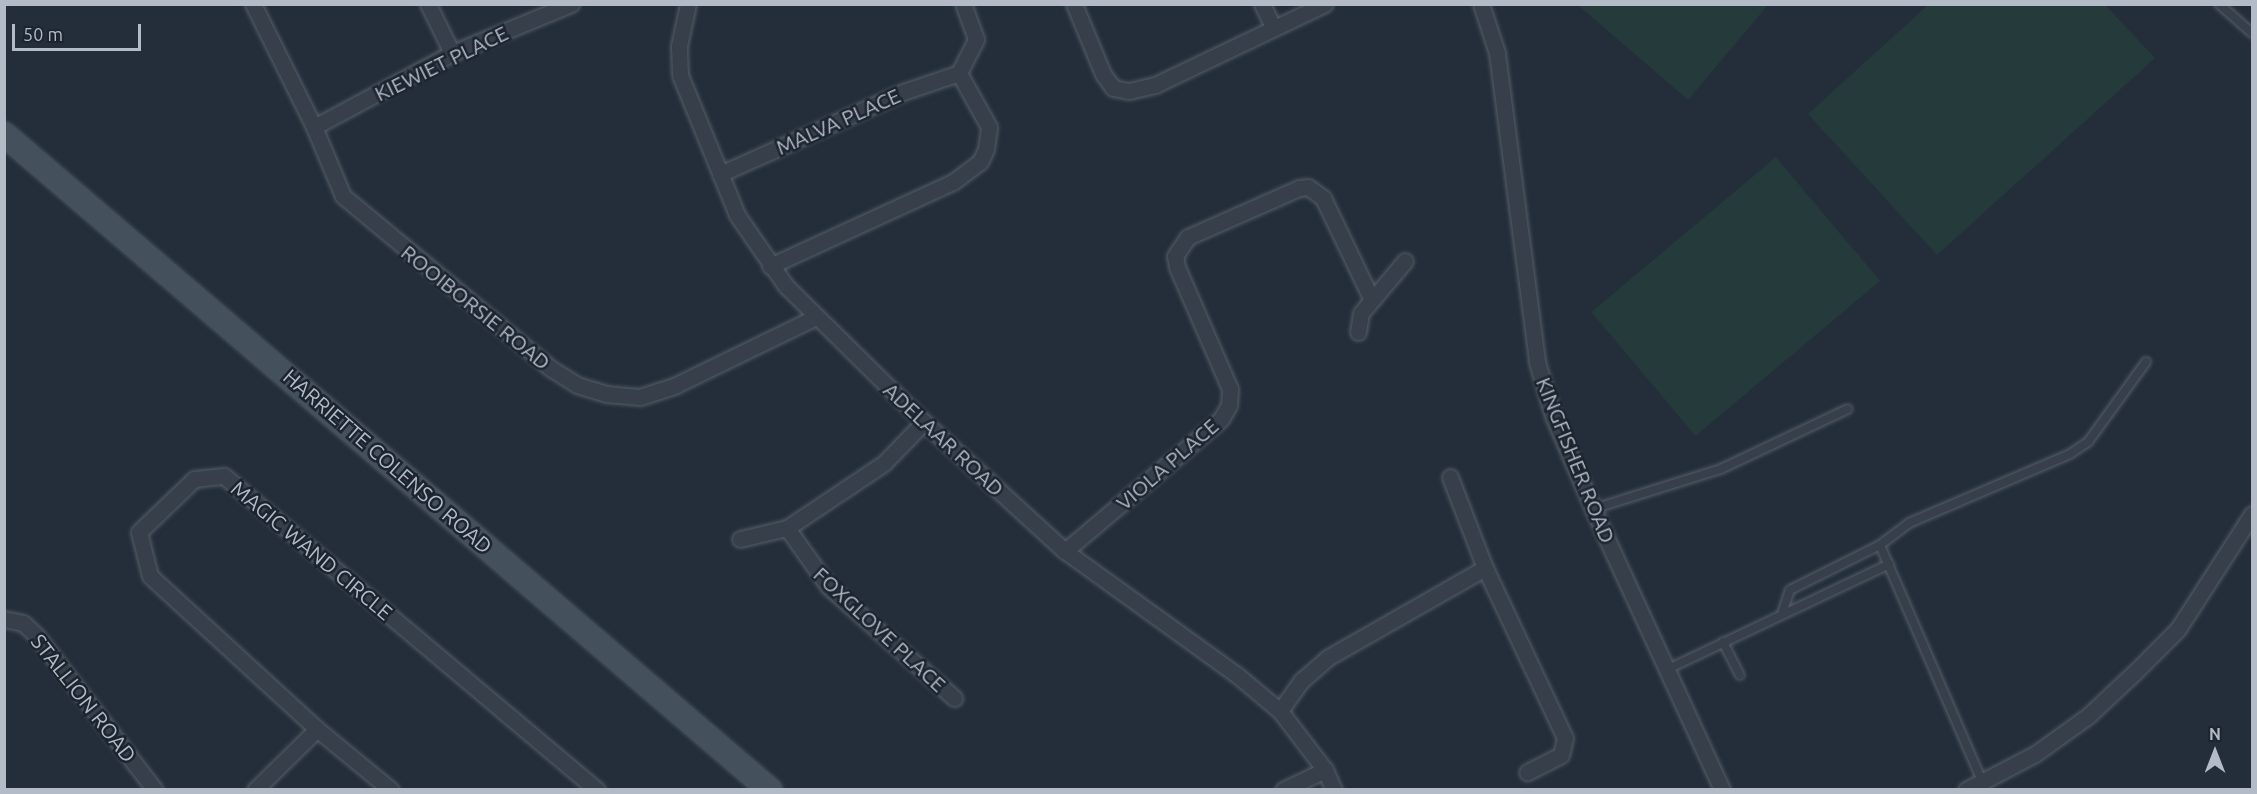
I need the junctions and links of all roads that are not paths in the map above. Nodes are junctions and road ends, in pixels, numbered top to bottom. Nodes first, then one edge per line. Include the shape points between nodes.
1 (253, 4) edge
2 (428, 4) edge
3 (571, 4) edge
4 (688, 4) edge
5 (963, 4) edge
6 (1074, 4) edge
7 (1262, 4) edge
8 (1325, 4) edge
9 (1482, 4) edge
10 (2219, 4) edge
11 (1273, 27) junction
12 (2253, 33) edge
13 (453, 52) junction
14 (958, 73) junction
15 (314, 127) junction
16 (4, 134) edge
17 (720, 174) junction
18 (1405, 261) dead end
19 (770, 266) junction
20 (1371, 298) junction
21 (816, 318) junction
22 (1358, 332) dead end
23 (2146, 362) dead end
24 (1848, 409) dead end
25 (924, 422) junction
26 (1450, 477) dead end
27 (1593, 509) junction
28 (2253, 514) edge
29 (787, 528) junction
30 (740, 539) dead end
31 (1880, 544) junction
32 (1065, 551) junction
33 (1888, 564) junction
34 (1485, 567) junction
35 (1782, 614) junction
36 (4, 620) edge
37 (1723, 642) junction
38 (1666, 670) junction
39 (1740, 675) dead end
40 (954, 698) dead end
41 (1280, 711) junction
42 (317, 729) junction
43 (1325, 770) junction
44 (1527, 772) dead end
45 (1982, 781) junction
46 (154, 789) edge
47 (255, 789) edge
48 (391, 789) edge
49 (597, 789) edge
50 (771, 789) edge
51 (1283, 789) edge
52 (1334, 789) edge
53 (1722, 789) edge
54 (1966, 789) edge

1 - 15 street, ROOIBORSIE ROAD
2 - 13 street
3 - 13 street, KIEWIET PLACE
4 - 17 street, ADELAAR ROAD via 679,46 680,75
5 - 14 street via 976,39
6 - 11 street via 1103,74 1113,88 1129,91 1155,85
7 - 11 street
8 - 11 street
9 - 27 street, KINGFISHER ROAD via 1497,52 1537,362 1553,416
10 - 12 lane
13 - 15 street, KIEWIET PLACE
14 - 17 street, MALVA PLACE via 903,92
14 - 19 street via 989,128 980,162 953,182
15 - 21 street, ROOIBORSIE ROAD via 334,180 355,209 550,368 577,385 606,394 640,397 676,385
16 - 50 street, HARRIETTE COLENSO ROAD
17 - 19 street, ADELAAR ROAD via 737,215
18 - 20 street
19 - 21 street, ADELAAR ROAD
20 - 22 street via 1359,318
20 - 32 street, VIOLA PLACE via 1323,198 1308,188 1299,188 1188,237 1175,256 1177,267 1230,389 1229,405 1221,419
21 - 25 street, ADELAAR ROAD
23 - 31 lane via 2088,442 2070,454 1909,523
24 - 27 lane via 1721,469
25 - 29 street via 884,463
25 - 32 street, ADELAAR ROAD
26 - 34 street
27 - 38 street, KINGFISHER ROAD
28 - 45 street via 2178,629 2135,672 2088,717 2035,754
29 - 30 street
29 - 40 street, FOXGLOVE PLACE via 828,586
31 - 33 lane
31 - 35 lane via 1790,590
32 - 41 street, ADELAAR ROAD via 1237,675
33 - 35 lane
33 - 45 lane
34 - 41 street via 1327,658 1301,681
34 - 44 street via 1565,738 1561,755
35 - 37 lane
36 - 46 street, STALLION ROAD via 23,623 36,635
37 - 38 lane
37 - 39 lane
38 - 53 street, KINGFISHER ROAD
41 - 43 street, ADELAAR ROAD
42 - 47 street
42 - 48 street, MAGIC WAND CIRCLE
42 - 49 street, MAGIC WAND CIRCLE via 150,576 139,532 194,479 224,476
43 - 51 street
43 - 52 street, ADELAAR ROAD
45 - 54 street

